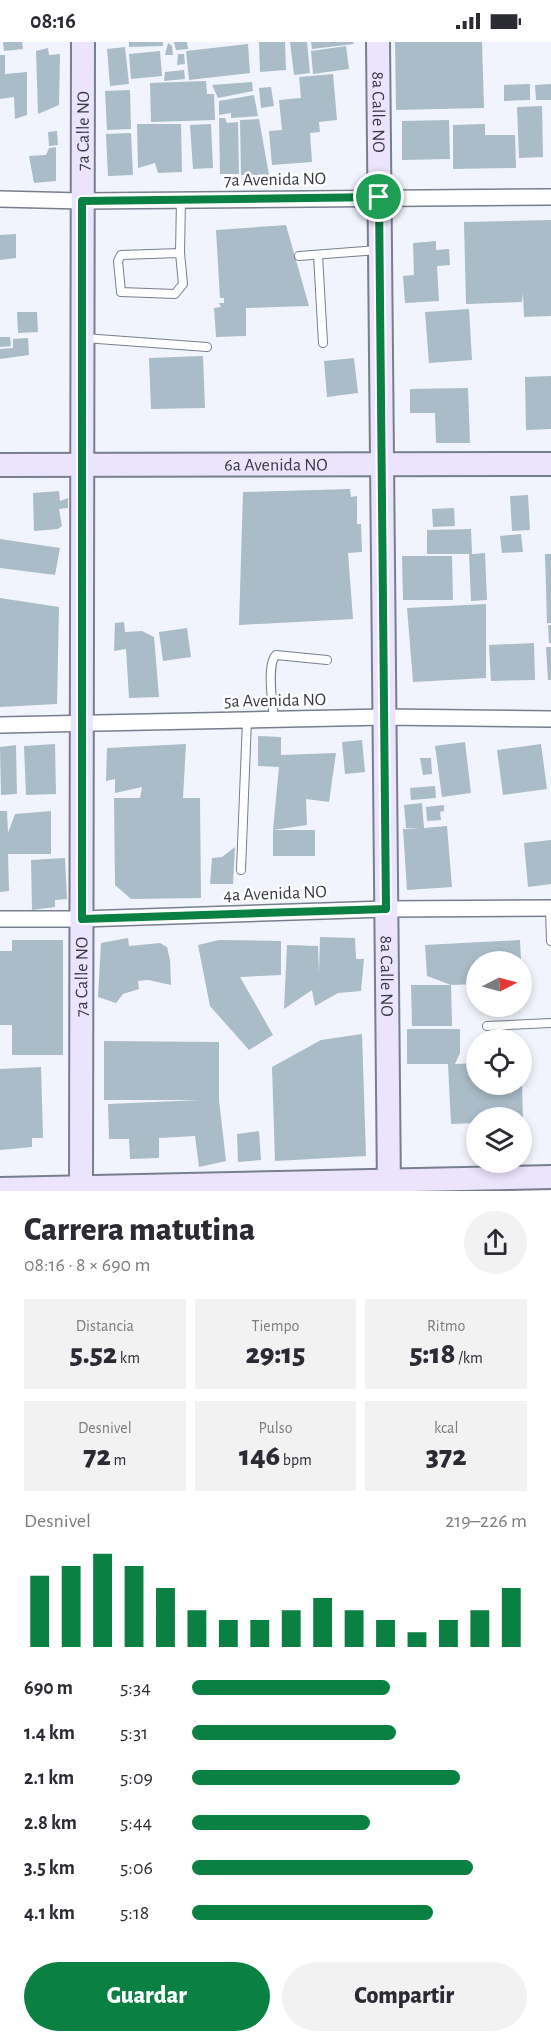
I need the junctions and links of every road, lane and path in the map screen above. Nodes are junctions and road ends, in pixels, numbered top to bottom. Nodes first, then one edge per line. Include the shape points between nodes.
1 (83, 42) edge
2 (378, 42) edge
3 (379, 197) junction
4 (551, 197) edge
5 (0, 199) edge
6 (181, 200) junction
7 (82, 201) junction
8 (380, 250) junction
9 (180, 253) junction
10 (318, 255) junction
11 (299, 256) dead end
12 (83, 338) junction
13 (323, 343) dead end
14 (207, 347) dead end
15 (83, 463) junction
16 (382, 463) junction
17 (551, 464) edge
18 (0, 465) edge
19 (327, 660) dead end
20 (385, 717) junction
21 (551, 719) edge
22 (248, 720) junction
23 (274, 720) junction
24 (83, 724) junction
25 (0, 726) edge
26 (241, 870) dead end
27 (551, 908) edge
28 (386, 909) junction
29 (82, 919) junction
30 (0, 920) edge
31 (551, 941) edge
32 (551, 1023) edge
33 (487, 1026) dead end
34 (551, 1177) edge
35 (389, 1186) edge
36 (0, 1189) edge
37 (81, 1189) edge

1 - 7 street, 7a Calle NO
2 - 3 street, 8a Calle NO
3 - 4 street, 7a Avenida NO
3 - 6 street, 7a Avenida NO
3 - 8 street, 8a Calle NO
5 - 7 street, 7a Avenida NO
6 - 7 street, 7a Avenida NO
6 - 9 lane
7 - 12 street, 7a Calle NO
8 - 10 lane
8 - 16 street, 8a Calle NO
9 - 9 lane via 183,284 175,294 121,292 121,255
10 - 11 lane
10 - 13 lane
12 - 14 lane
12 - 15 street, 7a Calle NO
15 - 16 street, 6a Avenida NO
15 - 18 street, 6a Avenida NO
15 - 24 street, 7a Calle NO
16 - 17 street, 6a Avenida NO
16 - 20 street, 8a Calle NO
19 - 23 lane via 276,655 273,658
20 - 21 street, 5a Avenida NO
20 - 23 street, 5a Avenida NO
20 - 28 street, 8a Calle NO
22 - 23 street, 5a Avenida NO
22 - 24 street, 5a Avenida NO
22 - 26 lane
24 - 25 street, 5a Avenida NO
24 - 29 street, 7a Calle NO
27 - 28 street, 4a Avenida NO
27 - 31 lane
28 - 29 street, 4a Avenida NO
28 - 35 street, 8a Calle NO
29 - 30 street, 4a Avenida NO
29 - 37 street, 7a Calle NO
32 - 33 lane
34 - 35 street
35 - 37 street
36 - 37 street

